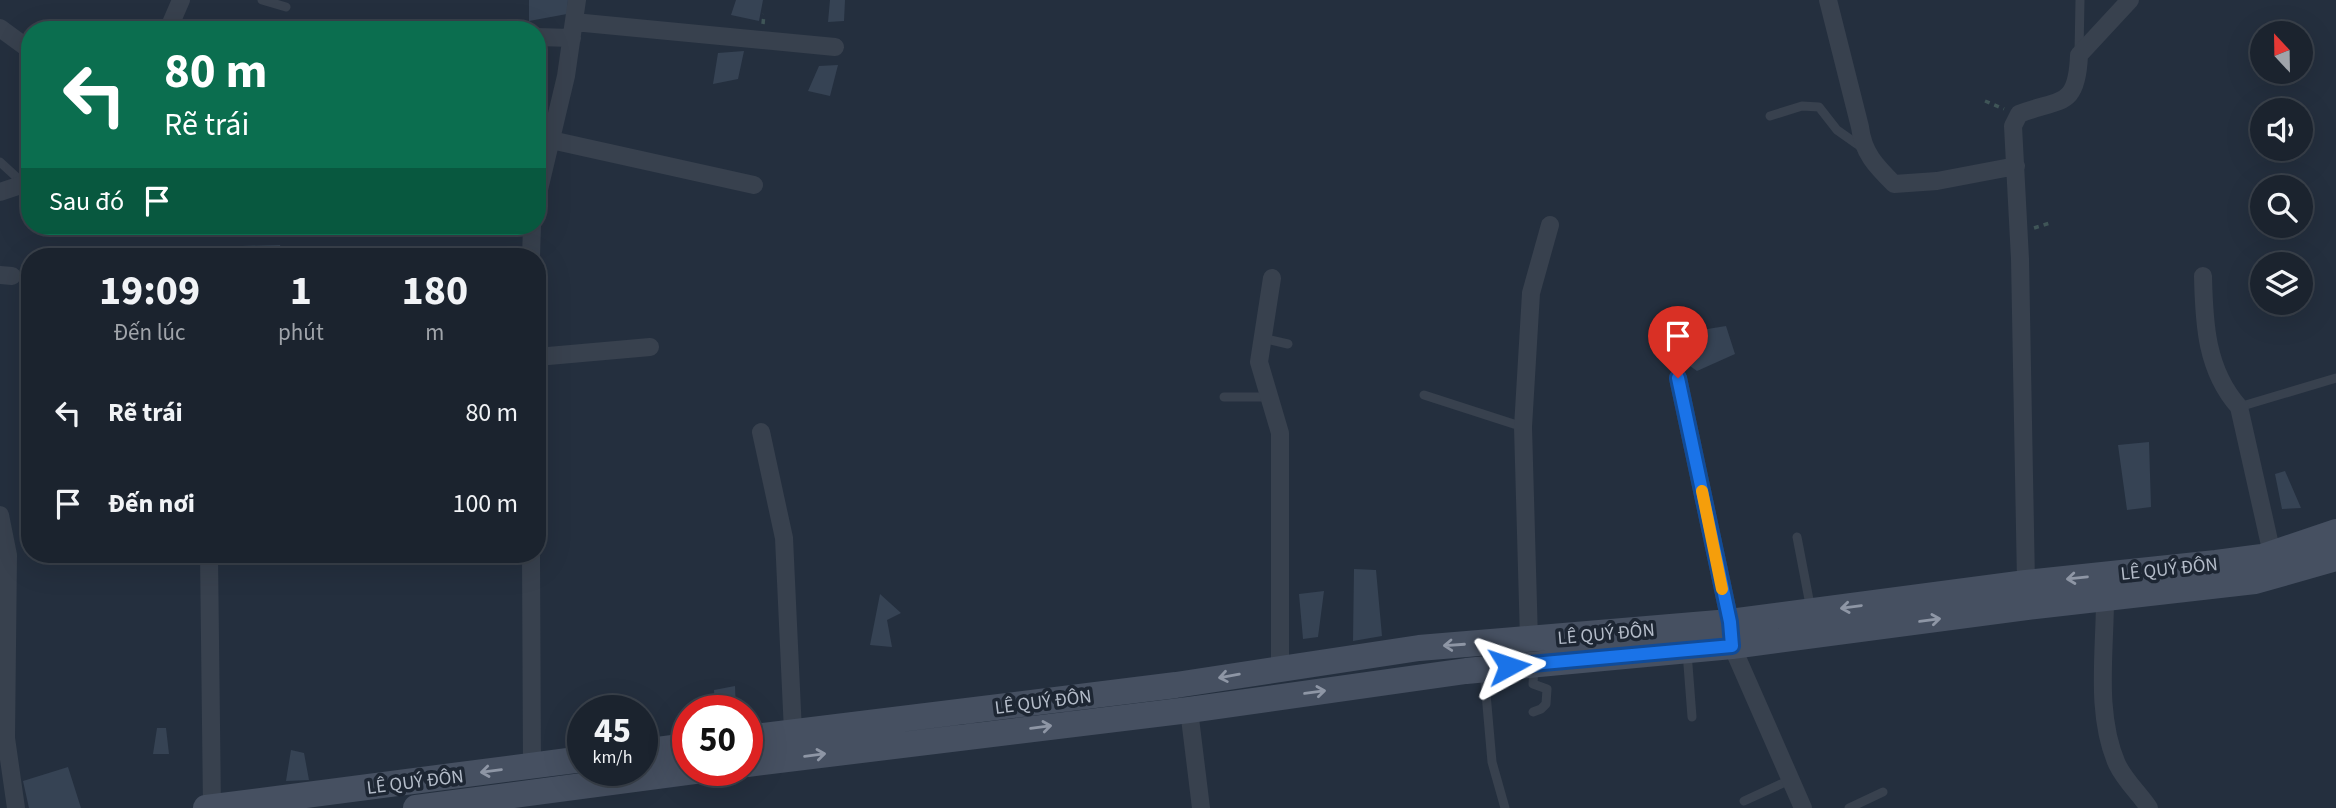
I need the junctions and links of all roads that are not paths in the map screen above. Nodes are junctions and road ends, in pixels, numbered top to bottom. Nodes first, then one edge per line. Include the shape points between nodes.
1 (181, 0) edge
2 (262, 0) edge
3 (577, 0) edge
4 (1828, 0) edge
5 (2080, 0) edge
6 (2130, 0) edge
7 (286, 7) dead end
8 (172, 21) edge
9 (0, 28) edge
10 (573, 30) junction
11 (546, 35) edge
12 (21, 43) edge
13 (835, 47) dead end
14 (2079, 55) junction
15 (1770, 116) dead end
16 (551, 141) junction
17 (1865, 150) junction
18 (546, 158) edge
19 (0, 163) edge
20 (2016, 166) junction
21 (21, 179) edge
22 (21, 185) edge
23 (754, 185) dead end
24 (0, 192) edge
25 (1550, 225) dead end
26 (2203, 276) dead end
27 (1272, 278) dead end
28 (1262, 338) junction
29 (1288, 344) dead end
30 (650, 347) dead end
31 (546, 356) edge
32 (1678, 378) dead end
33 (2336, 378) edge
34 (1424, 395) dead end
35 (1224, 397) dead end
36 (1270, 397) junction
37 (2239, 407) junction
38 (1523, 427) junction
39 (761, 432) dead end
40 (0, 515) edge
41 (2336, 532) edge
42 (1797, 537) dead end
43 (2272, 554) junction
44 (2336, 558) edge
45 (209, 563) edge
46 (531, 563) edge
47 (2026, 583) junction
48 (2105, 598) junction
49 (1812, 612) junction
50 (1731, 634) junction
51 (1687, 650) junction
52 (1532, 652) junction
53 (1280, 667) junction
54 (1483, 669) junction
55 (1189, 709) junction
56 (1533, 712) dead end
57 (1692, 717) dead end
58 (967, 723) junction
59 (793, 732) junction
60 (763, 736) edge
61 (567, 761) edge
62 (763, 761) edge
63 (532, 766) junction
64 (672, 774) edge
65 (1792, 779) junction
66 (1883, 792) dead end
67 (1744, 801) dead end
68 (459, 805) edge
69 (16, 808) edge
70 (206, 808) edge
71 (212, 808) edge
72 (416, 808) edge
73 (1201, 808) edge
74 (1505, 808) edge
75 (1804, 808) edge
76 (1849, 808) edge
77 (2149, 808) edge

1 - 8 street
2 - 7 lane
3 - 10 street
4 - 17 street
5 - 14 lane
6 - 14 street
9 - 12 street
10 - 11 street
10 - 13 street
10 - 16 street
14 - 20 street via 2072,92 2062,101 2019,114 2013,126
15 - 17 lane via 1802,106 1819,107 1837,130
16 - 18 street
16 - 23 street
17 - 20 street via 1894,184
19 - 21 lane
20 - 47 street
22 - 24 street
25 - 38 street via 1531,293
26 - 37 street via 2204,325 2215,373
27 - 28 street
28 - 29 lane
28 - 36 street via 1259,362
30 - 31 street
32 - 50 street
33 - 37 lane
34 - 38 lane
35 - 36 lane
36 - 53 street via 1280,433
37 - 43 street
38 - 52 street
39 - 59 street via 784,538
40 - 69 street via 8,555 6,738
41 - 43 main road, LÊ QUÝ ĐÔN
42 - 49 lane
43 -> 47 main road, LÊ QUÝ ĐÔN
44 - 48 main road, LÊ QUÝ ĐÔN via 2255,581
45 - 71 street
46 - 63 street
47 -> 49 main road, LÊ QUÝ ĐÔN
50 -> 48 main road, LÊ QUÝ ĐÔN
48 - 77 street via 2104,712 2110,742 2118,765
49 - 50 main road, LÊ QUÝ ĐÔN
50 - 51 main road, LÊ QUÝ ĐÔN
50 - 52 main road, LÊ QUÝ ĐÔN
50 - 65 street
51 - 52 main road, LÊ QUÝ ĐÔN
51 - 57 lane
52 -> 53 main road, LÊ QUÝ ĐÔN via 1419,648
52 - 54 main road, LÊ QUÝ ĐÔN
52 - 56 lane via 1533,684 1548,693 1541,709
53 -> 58 main road, LÊ QUÝ ĐÔN
55 -> 54 main road, LÊ QUÝ ĐÔN
54 - 74 lane via 1492,762
58 -> 55 main road, LÊ QUÝ ĐÔN
55 - 73 street
58 - 59 main road, LÊ QUÝ ĐÔN
62 -> 58 main road, LÊ QUÝ ĐÔN
59 - 60 main road, LÊ QUÝ ĐÔN
61 - 63 main road, LÊ QUÝ ĐÔN
63 -> 71 main road, LÊ QUÝ ĐÔN
64 - 68 main road, LÊ QUÝ ĐÔN
65 - 67 lane
65 - 75 street
66 - 76 lane
68 - 72 main road, LÊ QUÝ ĐÔN
70 - 71 main road, LÊ QUÝ ĐÔN

